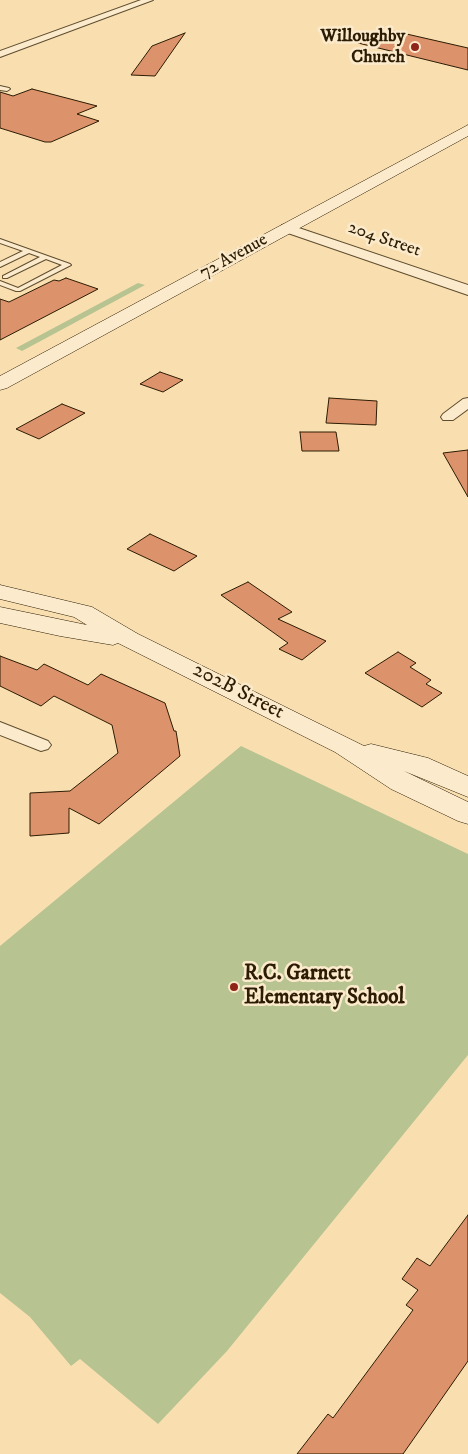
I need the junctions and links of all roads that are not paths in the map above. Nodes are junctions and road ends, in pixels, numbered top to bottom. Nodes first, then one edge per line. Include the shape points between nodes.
1 (149, 0) edge
2 (0, 54) edge
3 (0, 88) edge
4 (7, 89) dead end
5 (468, 130) edge
6 (287, 228) junction
7 (2, 244) edge
8 (28, 251) junction
9 (46, 257) junction
10 (0, 265) edge
11 (60, 268) junction
12 (73, 273) dead end
13 (5, 277) dead end
14 (0, 283) edge
15 (468, 290) edge
16 (0, 384) edge
17 (468, 402) edge
18 (448, 417) dead end
19 (0, 592) edge
20 (0, 615) edge
21 (129, 639) junction
22 (0, 728) edge
23 (41, 745) dead end
24 (345, 746) junction
25 (468, 787) edge
26 (468, 814) edge

1 - 2 street
3 - 4 lane
5 - 6 main road, 72 Avenue
6 - 15 street, 204 Street
6 - 16 main road, 72 Avenue
7 - 8 lane
8 - 9 lane
8 - 10 lane
9 - 11 lane via 68,264
9 - 13 lane
11 - 12 lane
11 - 14 lane via 18,290
17 - 18 street
19 - 21 main road, 202B Street via 83,612
20 - 21 main road, 202B Street
21 - 24 main road, 202B Street
22 - 23 street
24 - 25 main road, 202B Street via 418,765
24 - 26 main road, 202B Street via 401,782

